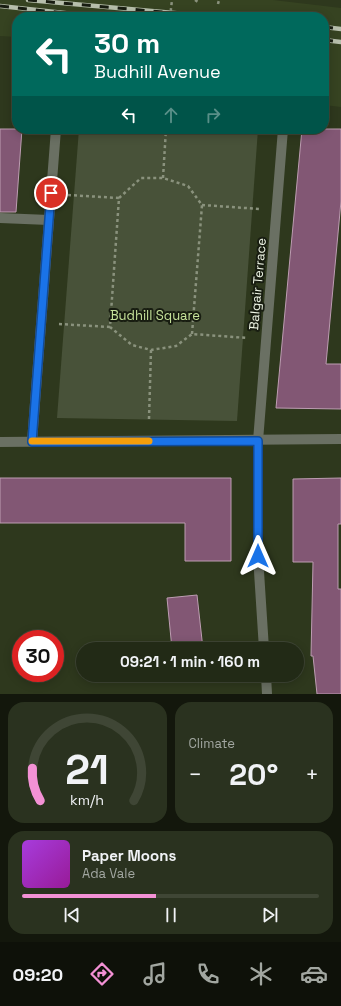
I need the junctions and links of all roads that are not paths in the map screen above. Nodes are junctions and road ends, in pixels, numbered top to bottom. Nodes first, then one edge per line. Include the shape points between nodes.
1 (56, 134) edge
2 (283, 134) edge
3 (0, 218) edge
4 (49, 220) junction
5 (341, 439) edge
6 (258, 441) junction
7 (0, 442) edge
8 (32, 442) junction
9 (264, 642) edge
10 (266, 682) edge
11 (267, 694) edge

1 - 4 street
2 - 6 street, Balgair Terrace
3 - 4 street
4 - 8 street
5 - 6 street
6 - 8 street
6 - 9 street, Balgair Terrace via 258,556
7 - 8 street
10 - 11 street

